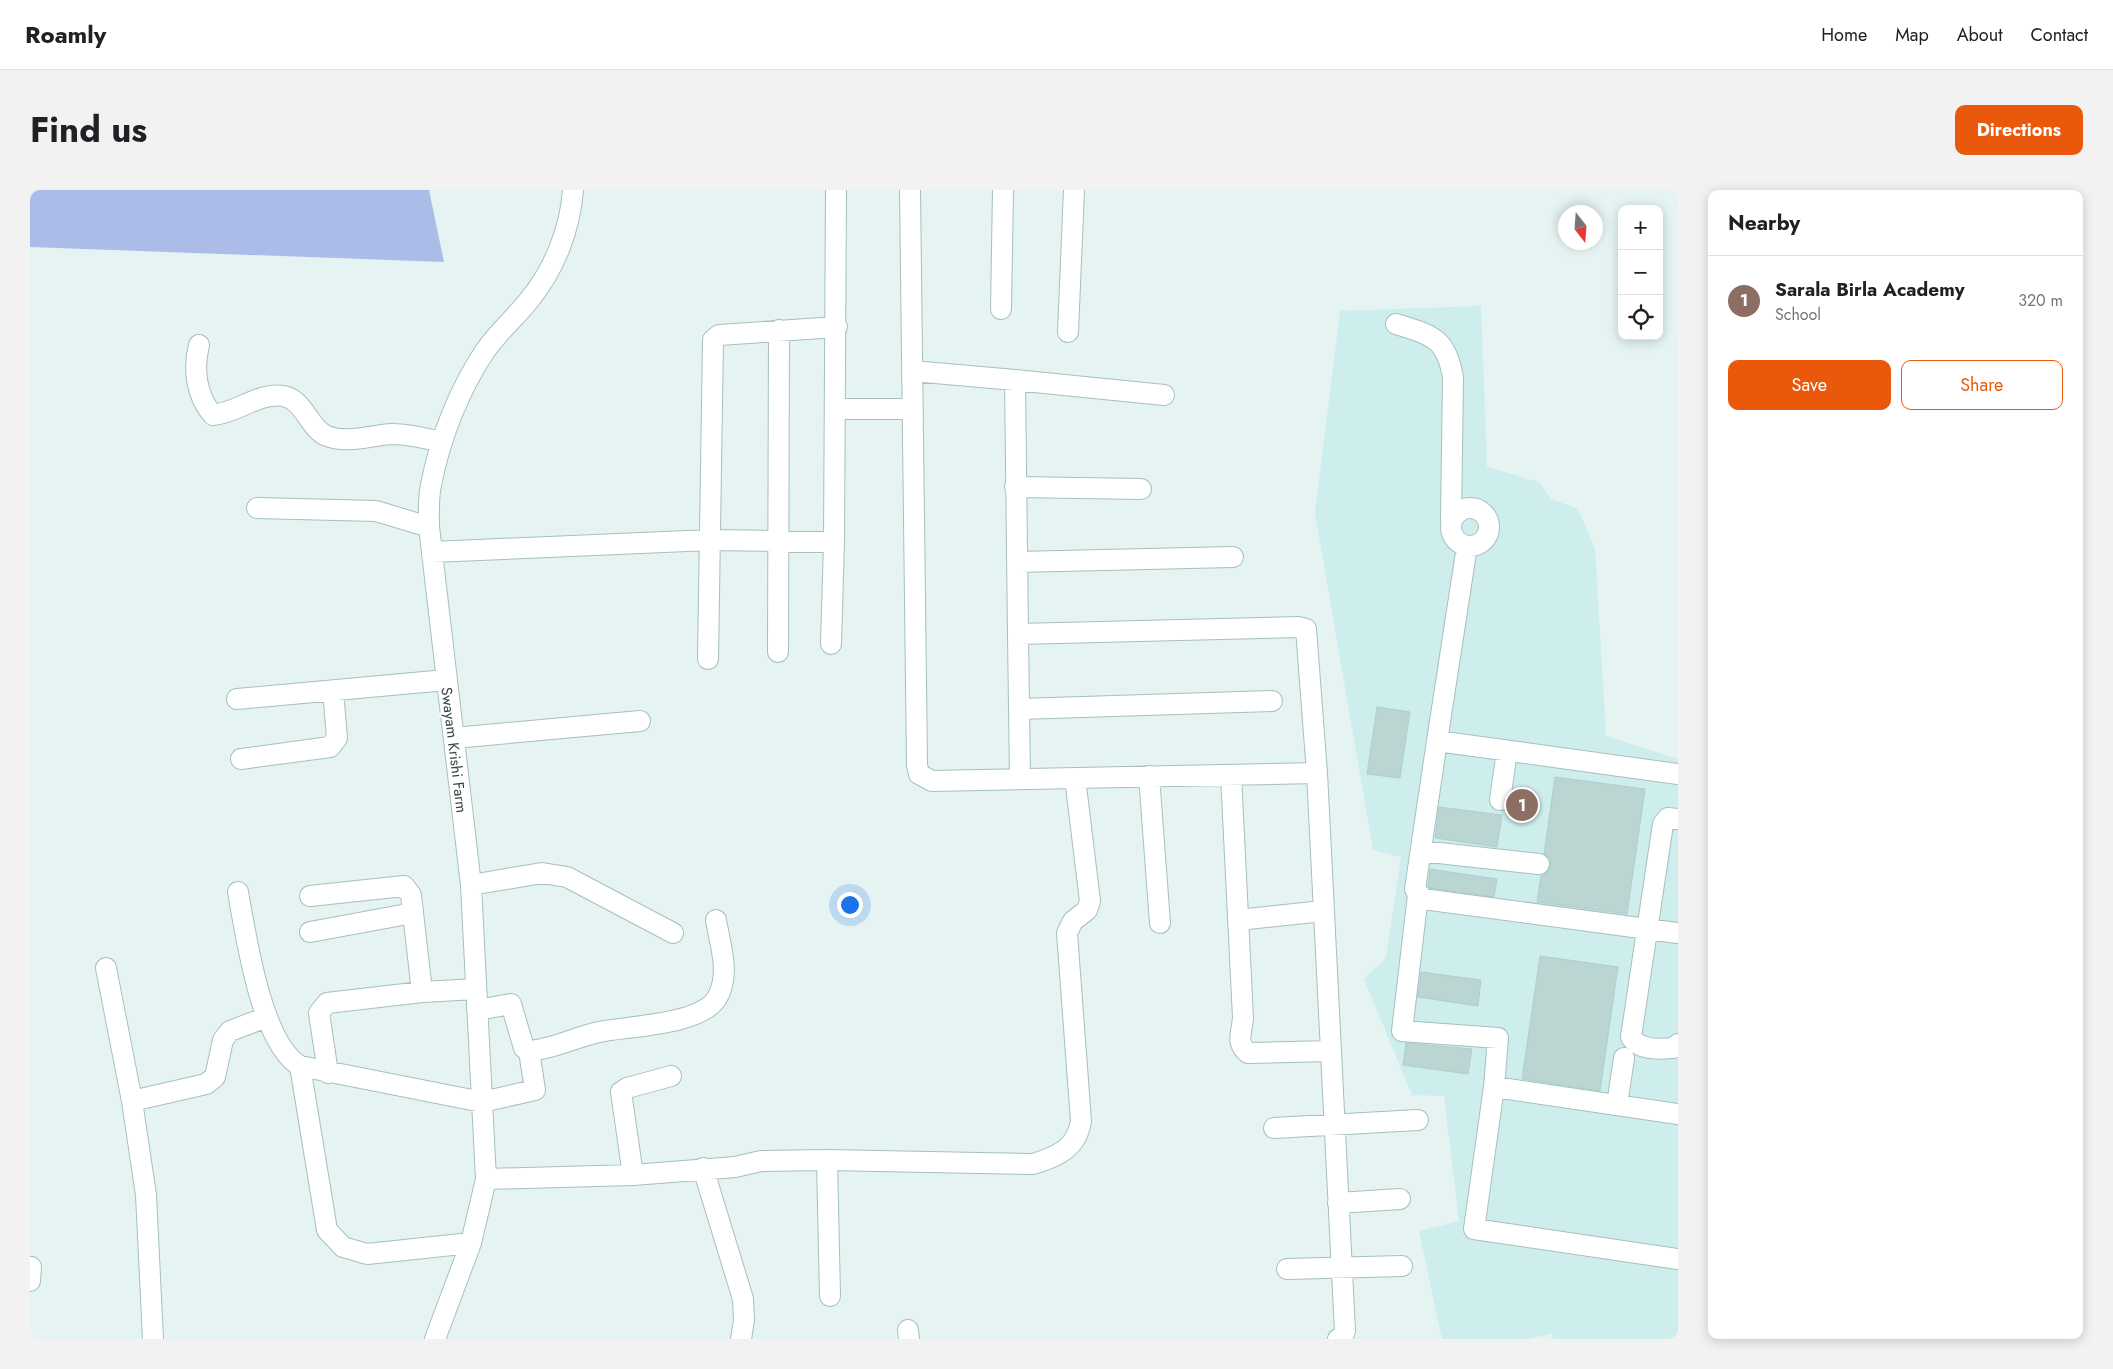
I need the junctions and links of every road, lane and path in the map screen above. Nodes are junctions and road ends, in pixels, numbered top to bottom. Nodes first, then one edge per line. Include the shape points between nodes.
1 (573, 190) edge
2 (836, 190) edge
3 (910, 190) edge
4 (1003, 190) edge
5 (1074, 190) edge
6 (1001, 309) dead end
7 (1396, 324) dead end
8 (837, 327) junction
9 (779, 330) junction
10 (1068, 332) dead end
11 (199, 345) dead end
12 (912, 371) junction
13 (1015, 380) junction
14 (1164, 395) dead end
15 (835, 409) junction
16 (913, 409) junction
17 (441, 442) junction
18 (1015, 487) junction
19 (1141, 489) dead end
20 (257, 508) dead end
21 (1452, 520) junction
22 (429, 527) junction
23 (710, 540) junction
24 (778, 540) junction
25 (834, 542) junction
26 (1467, 546) junction
27 (432, 552) junction
28 (1233, 557) dead end
29 (1016, 562) junction
30 (1018, 634) junction
31 (831, 644) dead end
32 (778, 652) dead end
33 (708, 659) dead end
34 (446, 680) junction
35 (333, 691) junction
36 (236, 699) dead end
37 (1272, 701) dead end
38 (1019, 709) junction
39 (640, 721) dead end
40 (454, 738) junction
41 (1437, 741) junction
42 (1507, 751) junction
43 (241, 758) dead end
44 (1317, 773) junction
45 (1231, 774) junction
46 (1678, 774) edge
47 (1149, 776) junction
48 (1075, 778) junction
49 (1020, 779) junction
50 (1500, 800) dead end
51 (1678, 820) edge
52 (1420, 851) junction
53 (1540, 864) dead end
54 (471, 885) junction
55 (238, 892) dead end
56 (1418, 895) junction
57 (310, 896) dead end
58 (1323, 911) junction
59 (413, 913) junction
60 (716, 920) dead end
61 (1238, 920) junction
62 (1160, 923) dead end
63 (1648, 929) junction
64 (310, 932) dead end
65 (673, 933) dead end
66 (1678, 933) edge
67 (106, 968) dead end
68 (476, 989) junction
69 (422, 992) junction
70 (477, 1010) junction
71 (267, 1017) junction
72 (1678, 1044) edge
73 (529, 1051) junction
74 (1330, 1051) junction
75 (1624, 1058) dead end
76 (300, 1066) junction
77 (328, 1073) junction
78 (671, 1076) dead end
79 (1494, 1087) junction
80 (132, 1101) junction
81 (482, 1102) junction
82 (1617, 1104) junction
83 (1678, 1113) edge
84 (1418, 1120) dead end
85 (1334, 1126) junction
86 (1274, 1128) dead end
87 (828, 1160) junction
88 (704, 1168) junction
89 (633, 1175) junction
90 (486, 1179) junction
91 (1400, 1199) dead end
92 (1338, 1203) junction
93 (471, 1243) junction
94 (1678, 1259) edge
95 (1342, 1266) junction
96 (1402, 1266) dead end
97 (1287, 1269) dead end
98 (830, 1296) dead end
99 (735, 1338) edge
100 (153, 1339) edge
101 (435, 1339) edge
102 (1338, 1339) edge

1 - 17 street, Swayam Krishi Farm via 567,230 551,266 531,298 486,350 460,397
2 - 8 street
3 - 12 street
4 - 6 street
5 - 10 street
7 - 21 street via 1431,335 1442,344 1450,358 1453,377
8 - 9 street
8 - 15 street
9 - 23 street via 719,334 713,340
9 - 24 street
11 - 17 street via 195,363 198,385 205,405 214,415 268,396 284,396 296,402 325,436 342,439 392,434
12 - 13 street
12 - 16 street
13 - 14 street
13 - 18 street
15 - 16 street
15 - 25 street
16 - 49 street via 916,766 920,774 932,781
17 - 22 street, Swayam Krishi Farm via 430,487
18 - 19 street
18 - 29 street
20 - 22 street via 376,511
21 - 26 street via 1455,539
21 - 26 street via 1460,511 1471,508 1487,518 1489,531 1486,538 1481,543
22 - 27 street, Swayam Krishi Farm
23 - 24 street
23 - 27 street
23 - 33 street
24 - 25 street
24 - 32 street
25 - 31 street
26 - 41 street
27 - 34 street, Swayam Krishi Farm
28 - 29 street
29 - 30 street
30 - 38 street
30 - 44 street via 1306,629
34 - 35 street
34 - 40 street, Swayam Krishi Farm
35 - 36 street
35 - 43 street via 337,738 330,747
37 - 38 street
38 - 49 street
39 - 40 street
40 - 54 street, Swayam Krishi Farm
41 - 42 street
41 - 52 street
42 - 46 street
42 - 50 street
44 - 45 street
44 - 58 street
45 - 47 street
45 - 61 street
47 - 48 street
47 - 62 street
48 - 49 street
48 - 87 street via 1090,901 1087,910 1073,920 1067,933 1081,1121 1079,1134 1055,1158 1033,1164
51 - 63 street via 1668,818 1663,824
52 - 53 street
52 - 56 street via 1415,889
54 - 65 street via 542,873 567,877
54 - 68 street, Swayam Krishi Farm
55 - 71 street via 253,970
56 - 63 street via 1423,899
56 - 79 street via 1402,1031 1498,1038
57 - 59 street via 404,886 411,895
58 - 61 street
58 - 74 street
59 - 64 street
59 - 69 street
60 - 73 street via 726,975 717,999 698,1012 666,1023 599,1032
61 - 74 street via 1243,1018 1239,1037 1241,1047 1248,1053
63 - 66 street
63 - 72 street via 1631,1037 1635,1043 1653,1049 1674,1048
67 - 80 street
68 - 69 street
68 - 70 street, Swayam Krishi Farm
69 - 77 street via 322,1006 319,1013
70 - 73 street via 511,1004 524,1048
70 - 81 street, Swayam Krishi Farm
71 - 76 street via 288,1059
71 - 80 street via 230,1031 223,1040 215,1077 206,1084
73 - 81 street via 535,1090
74 - 85 street
75 - 82 street
76 - 77 street
76 - 93 street via 327,1230 343,1247 366,1254
77 - 81 street
78 - 89 street via 621,1092
79 - 82 street
79 - 94 street via 1474,1229
80 - 100 street via 146,1195
81 - 90 street, Swayam Krishi Farm
82 - 83 street
84 - 85 street
85 - 86 street
85 - 92 street
87 - 88 street via 761,1161
87 - 98 street
88 - 89 street
88 - 99 street via 743,1299 744,1320
89 - 90 street
90 - 93 street, Swayam Krishi Farm
91 - 92 street
92 - 95 street
93 - 101 street, Swayam Krishi Farm
95 - 96 street
95 - 97 street
95 - 102 street via 1346,1331

